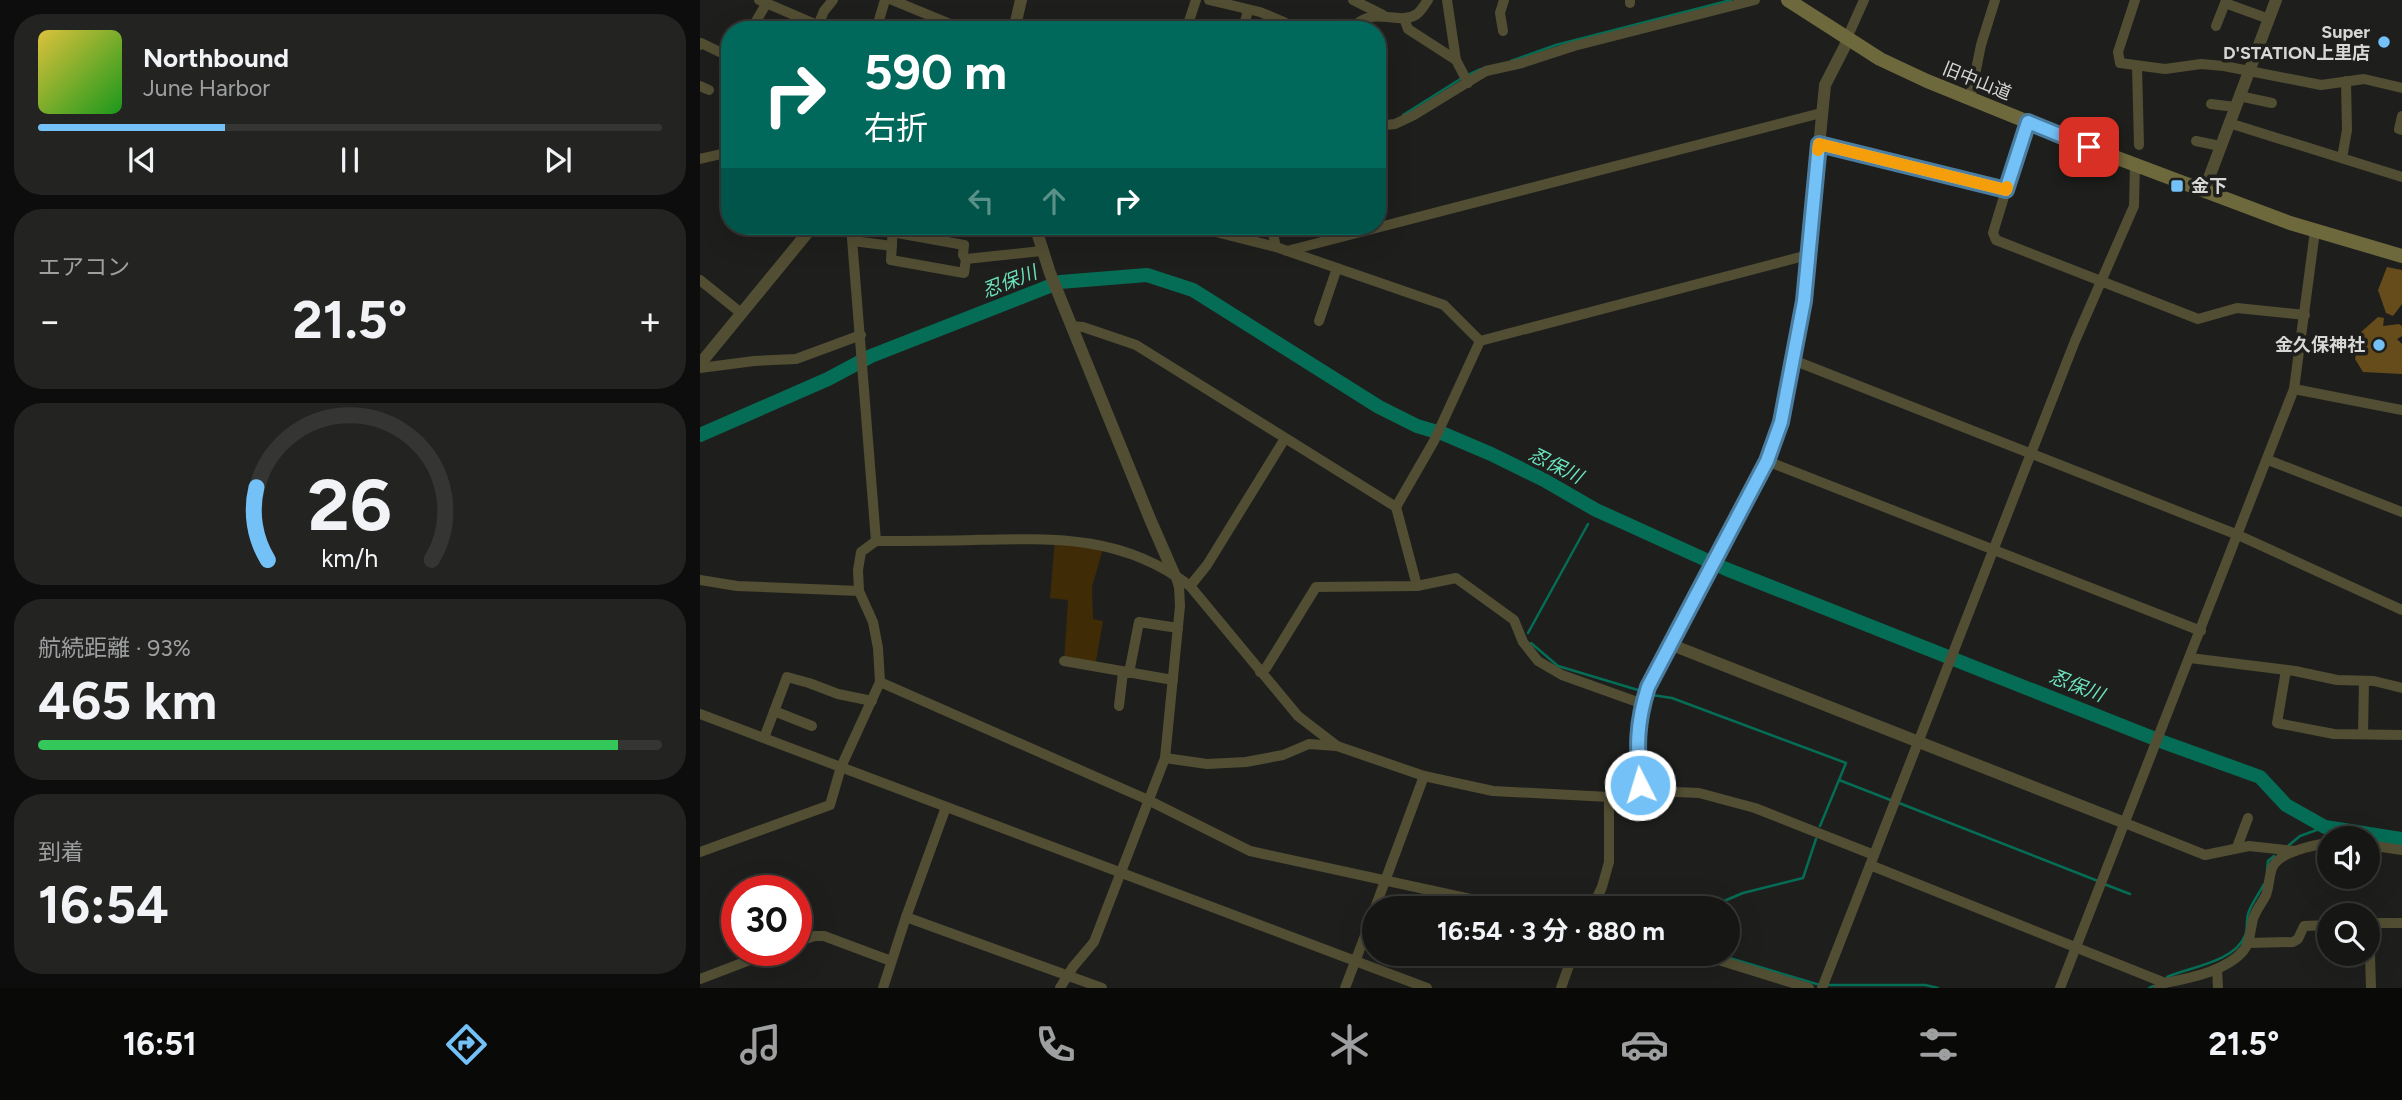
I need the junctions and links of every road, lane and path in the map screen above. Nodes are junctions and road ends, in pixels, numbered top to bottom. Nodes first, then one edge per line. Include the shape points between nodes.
1 (833, 0) edge
2 (885, 0) edge
3 (895, 0) edge
4 (1021, 0) edge
5 (1196, 0) edge
6 (1209, 0) edge
7 (1353, 0) edge
8 (1428, 0) edge
9 (1447, 0) edge
10 (1504, 0) edge
11 (1755, 0) edge
12 (1788, 0) edge
13 (1864, 0) edge
14 (1995, 0) edge
15 (2134, 0) edge
16 (2276, 0) edge
17 (763, 2) edge
18 (1248, 10) junction
19 (1383, 15) junction
20 (1404, 18) junction
21 (2269, 19) junction
22 (755, 21) edge
23 (802, 21) edge
24 (820, 21) edge
25 (879, 21) edge
26 (944, 21) edge
27 (1016, 21) edge
28 (1189, 21) edge
29 (1245, 21) edge
30 (1281, 21) edge
31 (1362, 21) edge
32 (2216, 26) dead end
33 (1503, 31) dead end
34 (1847, 38) junction
35 (700, 45) edge
36 (721, 53) edge
37 (1457, 60) junction
38 (2137, 66) junction
39 (2250, 69) junction
40 (2346, 81) junction
41 (1468, 83) junction
42 (2402, 88) edge
43 (1970, 99) junction
44 (2237, 102) junction
45 (2272, 103) dead end
46 (2211, 104) dead end
47 (1821, 113) junction
48 (2402, 116) edge
49 (2028, 122) junction
50 (2229, 123) junction
51 (1386, 125) edge
52 (2402, 130) edge
53 (2196, 141) dead end
54 (1819, 144) junction
55 (2139, 145) dead end
56 (2220, 146) junction
57 (721, 154) edge
58 (2342, 158) junction
59 (700, 159) edge
60 (2135, 164) junction
61 (2402, 177) edge
62 (2006, 190) junction
63 (2204, 191) junction
64 (1386, 223) edge
65 (2315, 231) junction
66 (806, 235) edge
67 (852, 235) edge
68 (892, 235) edge
69 (919, 235) edge
70 (1037, 235) edge
71 (1227, 235) edge
72 (1275, 235) edge
73 (1337, 235) edge
74 (853, 241) junction
75 (892, 246) junction
76 (1282, 249) junction
77 (1041, 251) junction
78 (1808, 255) junction
79 (2402, 256) edge
80 (967, 259) junction
81 (1337, 268) junction
82 (700, 280) edge
83 (2101, 282) junction
84 (741, 313) junction
85 (2305, 315) junction
86 (1319, 321) dead end
87 (1071, 326) junction
88 (861, 335) junction
89 (1480, 341) junction
90 (1793, 360) junction
91 (700, 366) edge
92 (2294, 389) junction
93 (2402, 410) edge
94 (1284, 440) junction
95 (2032, 453) junction
96 (2268, 460) junction
97 (1767, 461) junction
98 (1396, 507) junction
99 (2402, 512) edge
100 (2238, 535) junction
101 (876, 541) junction
102 (1994, 552) junction
103 (1174, 574) junction
104 (700, 580) edge
105 (1190, 586) junction
106 (1417, 586) junction
107 (859, 591) junction
108 (2402, 610) edge
109 (1178, 628) junction
110 (2201, 631) junction
111 (1672, 645) junction
112 (2190, 658) junction
113 (1064, 661) dead end
114 (2286, 670) junction
115 (1260, 671) junction
116 (1126, 673) junction
117 (1173, 680) junction
118 (2364, 681) junction
119 (880, 682) junction
120 (1648, 687) joint
121 (2402, 688) edge
122 (872, 701) junction
123 (1643, 704) junction
124 (1119, 706) dead end
125 (774, 711) junction
126 (701, 715) edge
127 (811, 726) dead end
128 (2363, 734) junction
129 (2402, 735) edge
130 (764, 738) junction
131 (1919, 742) junction
132 (1337, 746) junction
133 (1165, 758) junction
134 (841, 767) junction
135 (1424, 776) junction
136 (1640, 785) junction
137 (1609, 797) junction
138 (1149, 801) junction
139 (946, 807) junction
140 (2248, 818) dead end
141 (2125, 823) junction
142 (2317, 845) edge
143 (2237, 847) junction
144 (2380, 847) edge
145 (2402, 850) edge
146 (2295, 851) junction
147 (700, 852) edge
148 (1872, 860) junction
149 (1121, 873) junction
150 (1385, 882) junction
151 (1380, 896) edge
152 (1453, 896) edge
153 (1598, 896) edge
154 (906, 917) junction
155 (2380, 923) edge
156 (2402, 923) edge
157 (2317, 925) edge
158 (812, 937) edge
159 (2248, 943) junction
160 (1362, 944) edge
161 (2078, 947) junction
162 (891, 961) junction
163 (1356, 961) junction
164 (734, 966) edge
165 (1569, 966) edge
166 (1738, 966) edge
167 (2370, 966) edge
168 (2217, 969) junction
169 (1067, 976) junction
170 (700, 979) edge
171 (2161, 986) edge
172 (884, 988) edge
173 (1060, 988) edge
174 (1102, 988) edge
175 (1345, 988) edge
176 (1427, 988) edge
177 (1561, 988) edge
178 (1809, 988) edge
179 (1822, 988) edge
180 (2060, 988) edge
181 (2218, 988) edge
182 (2371, 988) edge

1 - 24 street
2 - 25 street
3 - 26 street
4 - 27 street
5 - 28 street
6 - 18 street
7 - 19 street
8 - 20 street via 1417,14
9 - 37 street
10 - 33 street via 1500,13
11 - 41 street via 1486,71
12 - 34 main road, 旧中山道
13 - 34 street
14 - 43 street
15 - 38 street via 2118,52 2120,63
16 - 21 street
17 - 22 street
17 - 23 street
18 - 29 street
18 - 30 street
19 - 20 street
19 - 31 street
20 - 37 street via 1408,29
21 - 32 street via 2225,3
21 - 39 street
34 - 43 main road, 旧中山道 via 1892,66
34 - 47 street via 1825,85
35 - 36 street
37 - 41 street
38 - 39 street via 2165,69 2201,64
38 - 55 street
39 - 40 street via 2320,85
39 - 44 street
40 - 42 street via 2364,79
40 - 58 street via 2347,130
41 - 51 street
43 - 49 main road, 旧中山道
44 - 45 street
44 - 46 street
44 - 50 street
47 - 54 street
47 - 64 street
48 - 52 street
49 - 60 main road, 旧中山道
49 - 62 street
50 - 56 street
50 - 58 street
53 - 56 street
54 - 62 street
54 - 78 street
56 - 63 street
57 - 59 street
58 - 61 street
60 - 63 main road, 旧中山道
60 - 83 street via 2134,206
62 - 83 street via 1993,233 1996,240
63 - 65 main road, 旧中山道
65 - 79 main road, 旧中山道
65 - 85 street
66 - 84 street
67 - 74 street
68 - 75 street
69 - 80 street via 964,245
70 - 77 street
71 - 76 street
72 - 76 street
73 - 76 street
74 - 75 street
74 - 88 street
75 - 80 street via 891,260 952,271 964,273
76 - 81 street
77 - 80 street
77 - 87 street
78 - 89 street
78 - 90 street
81 - 86 street
81 - 89 street via 1444,305
82 - 84 street
83 - 85 street via 2198,319 2237,308
83 - 95 street
84 - 91 street
85 - 92 street
87 - 94 street via 1136,345
87 - 103 street
88 - 91 street via 796,359
88 - 101 street
89 - 98 street via 1434,441
90 - 95 street
90 - 97 street via 1781,422
92 - 93 street
92 - 96 street
94 - 98 street
94 - 105 street
95 - 100 street
95 - 102 street
96 - 99 street
96 - 100 street
97 - 102 street
97 - 111 street
98 - 106 street
100 - 108 street
100 - 110 street
101 - 103 street via 1070,540 1119,549
101 - 107 street via 861,552
102 - 110 street
102 - 131 street
103 - 105 street
103 - 109 street via 1180,599
104 - 107 street
105 - 115 street
106 - 115 street via 1316,587
106 - 123 street via 1456,578 1514,620 1538,661 1562,675
107 - 119 street via 873,622
109 - 116 street via 1139,622
109 - 117 street
110 - 112 street
111 - 120 street
111 - 131 street
112 - 114 street
112 - 141 street
113 - 116 street
114 - 118 street
114 - 128 street via 2277,723 2334,734
115 - 132 street via 1298,716
116 - 117 street
116 - 124 street
117 - 133 street
118 - 121 street
118 - 128 street
119 - 122 street
119 - 138 street
120 - 123 street
122 - 125 street via 787,677
122 - 134 street
123 - 136 street via 1636,741
125 - 127 street
125 - 130 street
126 - 130 street
128 - 129 street
130 - 134 street
131 - 141 street
131 - 148 street
132 - 133 street via 1309,744 1246,762 1207,764
132 - 135 street
133 - 138 street
134 - 139 street
134 - 147 street via 830,805
135 - 137 street via 1493,791
135 - 150 street
136 - 137 street
136 - 148 street via 1664,785 1676,792 1699,793 1755,808
137 - 153 street via 1609,862
138 - 149 street
138 - 150 street via 1250,851
139 - 149 street
139 - 154 street
140 - 143 street
141 - 143 street via 2206,855
141 - 161 street
142 - 146 street
143 - 146 street
144 - 145 street
146 - 159 street via 2272,866
148 - 161 street
148 - 179 street
149 - 163 street
149 - 169 street via 1094,942
150 - 151 street
150 - 152 street
154 - 162 street
154 - 169 street
155 - 156 street
157 - 159 street via 2304,926 2293,942
158 - 162 street via 824,936
159 - 168 street
160 - 163 street
161 - 171 street
161 - 180 street
162 - 172 street
163 - 175 street
163 - 176 street
164 - 170 street
165 - 177 street
166 - 178 street
167 - 182 street
168 - 171 street
168 - 181 street
169 - 173 street
169 - 174 street

